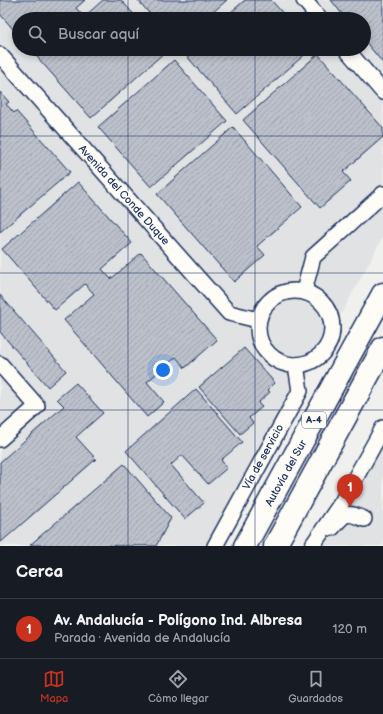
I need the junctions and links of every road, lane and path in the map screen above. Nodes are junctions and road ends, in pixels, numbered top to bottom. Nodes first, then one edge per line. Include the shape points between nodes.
1 (304, 0) edge
2 (314, 12) edge
3 (0, 55) edge
4 (352, 56) edge
5 (383, 92) edge
6 (383, 194) edge
7 (304, 291) junction
8 (383, 294) edge
9 (258, 320) junction
10 (383, 348) edge
11 (0, 364) edge
12 (296, 365) junction
13 (383, 428) edge
14 (0, 440) edge
15 (364, 519) dead end
16 (215, 546) edge
17 (245, 546) edge
18 (275, 546) edge
19 (314, 546) edge

1 - 2 street
3 - 9 street, Avenida del Conde Duque via 229,313
4 - 5 street
6 - 7 street via 313,257
7 - 9 street via 294,290 275,296 261,310
7 - 12 street via 320,299 325,306 330,314 332,332 320,355 305,364
8 - 17 highway, Autovía del Sur / A-4
9 - 12 street via 257,331 266,352 285,364
10 - 18 highway, A-4
11 - 14 street via 37,406
12 - 16 street, Vía de servicio via 300,391
13 - 19 street
15 - 19 street via 353,514 342,516

